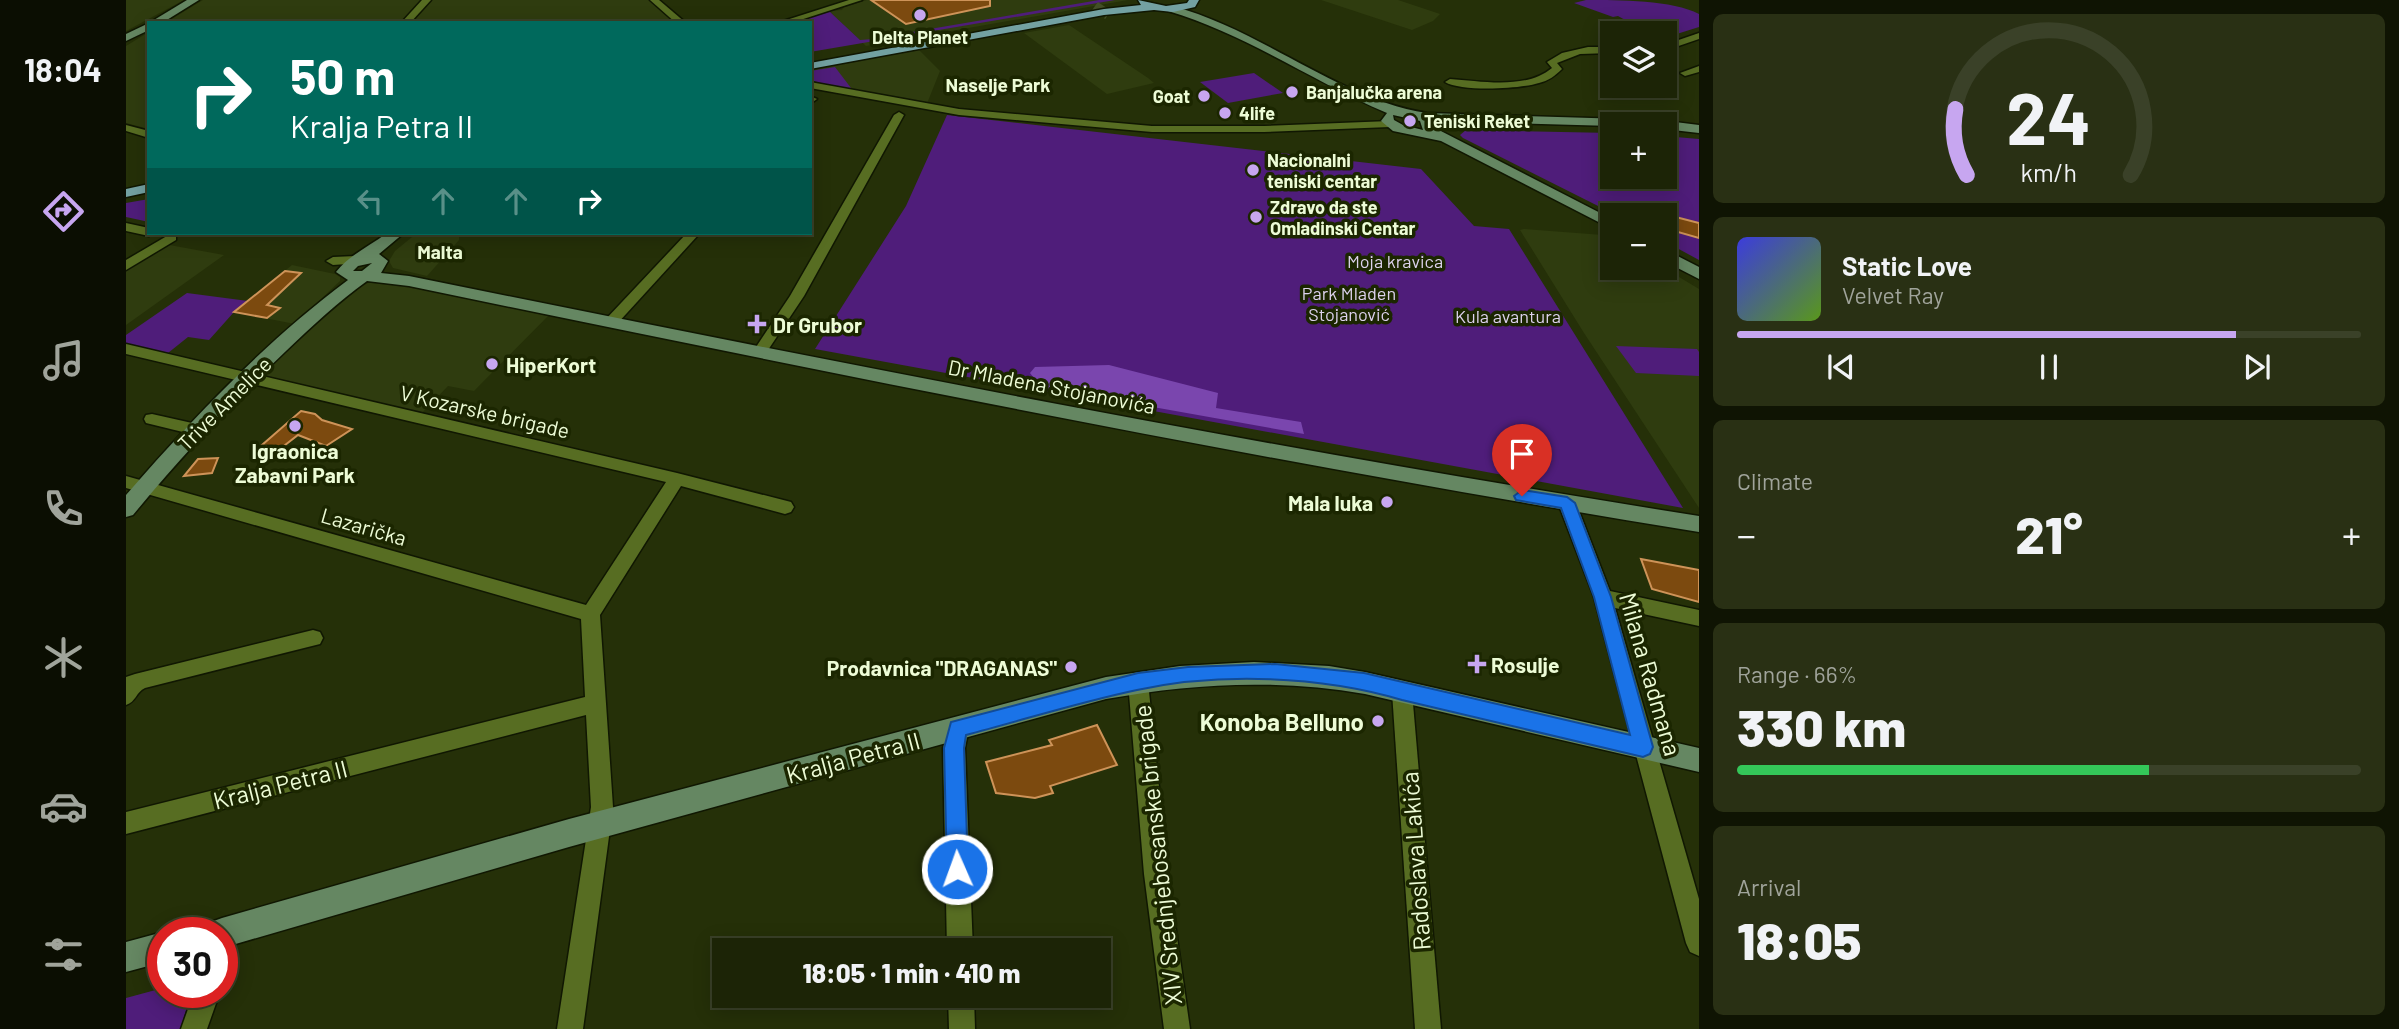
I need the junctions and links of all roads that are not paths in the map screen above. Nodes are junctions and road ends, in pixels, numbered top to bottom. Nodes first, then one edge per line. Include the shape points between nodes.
1 (194, 0) edge
2 (426, 0) edge
3 (654, 0) edge
4 (830, 0) edge
5 (859, 0) edge
6 (1138, 0) edge
7 (1194, 1) edge
8 (848, 3) junction
9 (1153, 7) junction
10 (1172, 9) junction
11 (157, 21) edge
12 (407, 21) edge
13 (680, 21) edge
14 (788, 21) edge
15 (147, 27) edge
16 (1233, 32) junction
17 (1699, 36) edge
18 (126, 38) edge
19 (1677, 44) edge
20 (1600, 50) edge
21 (812, 59) edge
22 (812, 66) edge
23 (1699, 69) edge
24 (1685, 73) dead end
25 (1450, 82) dead end
26 (812, 85) edge
27 (899, 115) dead end
28 (1393, 118) junction
29 (1600, 123) edge
30 (1425, 124) junction
31 (1677, 127) edge
32 (126, 128) edge
33 (1699, 129) edge
34 (147, 134) edge
35 (147, 177) edge
36 (126, 181) edge
37 (147, 188) edge
38 (126, 193) edge
39 (1600, 219) edge
40 (126, 227) edge
41 (147, 231) edge
42 (164, 235) edge
43 (394, 235) edge
44 (409, 235) edge
45 (692, 235) edge
46 (1677, 261) edge
47 (340, 265) junction
48 (126, 266) edge
49 (374, 269) junction
50 (1699, 274) edge
51 (328, 303) junction
52 (611, 322) junction
53 (126, 349) edge
54 (760, 353) junction
55 (247, 377) junction
56 (152, 419) dead end
57 (195, 429) junction
58 (677, 479) junction
59 (135, 484) edge
60 (1567, 503) junction
61 (785, 507) dead end
62 (126, 509) edge
63 (1699, 524) edge
64 (1603, 597) junction
65 (590, 614) junction
66 (1699, 618) edge
67 (313, 638) dead end
68 (1138, 681) junction
69 (1402, 692) junction
70 (126, 696) edge
71 (597, 703) junction
72 (958, 728) junction
73 (1643, 747) junction
74 (1699, 760) edge
75 (126, 824) edge
76 (599, 826) junction
77 (238, 931) edge
78 (960, 938) edge
79 (1699, 943) edge
80 (147, 951) edge
81 (126, 957) edge
82 (201, 1008) edge
83 (961, 1008) edge
84 (194, 1029) edge
85 (570, 1029) edge
86 (962, 1029) edge
87 (1177, 1029) edge
88 (1428, 1029) edge

1 - 11 street
2 - 12 street
3 - 13 street
4 - 8 street
5 - 8 street
6 - 9 main road
6 - 21 main road
7 - 10 main road
7 - 16 street via 1197,11
8 - 14 street
9 - 10 main road
9 - 22 main road
10 - 16 street
15 - 18 street
16 - 28 street via 1349,90
17 - 19 street
20 - 25 street via 1559,57 1552,62 1557,69 1552,75 1534,82
23 - 24 street
26 - 28 street via 959,112 1143,127 1239,129
27 - 54 street
28 - 30 street
29 - 30 street via 1500,119
30 - 39 street
31 - 33 street
32 - 34 street
35 - 36 main road
37 - 38 main road
40 - 41 street
42 - 48 street via 172,237
43 - 47 street via 370,254
44 - 49 street, Trive Amelice
45 - 52 street
46 - 50 street
47 - 49 street, Dr Mladena Stojanovića via 352,277
47 - 51 street, Trive Amelice via 341,286
49 - 51 street, Trive Amelice
49 - 52 street, Dr Mladena Stojanovića via 400,279
51 - 55 street, Trive Amelice
52 - 54 street, Dr Mladena Stojanovića
53 - 55 street, V Kozarske brigade
54 - 60 street, Dr Mladena Stojanovića
55 - 57 street, Trive Amelice
55 - 58 street, V Kozarske brigade
56 - 57 street
57 - 59 street, Trive Amelice
58 - 61 street, V Kozarske brigade
58 - 65 street
59 - 62 street, Trive Amelice
59 - 65 street, Lazarička
60 - 63 street, Dr Mladena Stojanovića
60 - 64 street, Milana Radmana
64 - 66 street
64 - 73 street, Milana Radmana
65 - 71 street
67 - 70 street via 142,680 132,684
68 - 69 street, Kralja Petra II via 1275,672 1364,681
68 - 72 street, Kralja Petra II
68 - 87 street, XIV Srednjebosanske brigade via 1156,874
69 - 73 street, Kralja Petra II
69 - 88 street, Radoslava Lakića
71 - 75 street, Kralja Petra II
71 - 76 street
72 - 76 street, Kralja Petra II
72 - 78 street via 954,748
73 - 74 street, Kralja Petra II
73 - 79 street, Milana Radmana
76 - 77 street, Kralja Petra II
76 - 85 street
80 - 81 street
82 - 84 street
83 - 86 street

